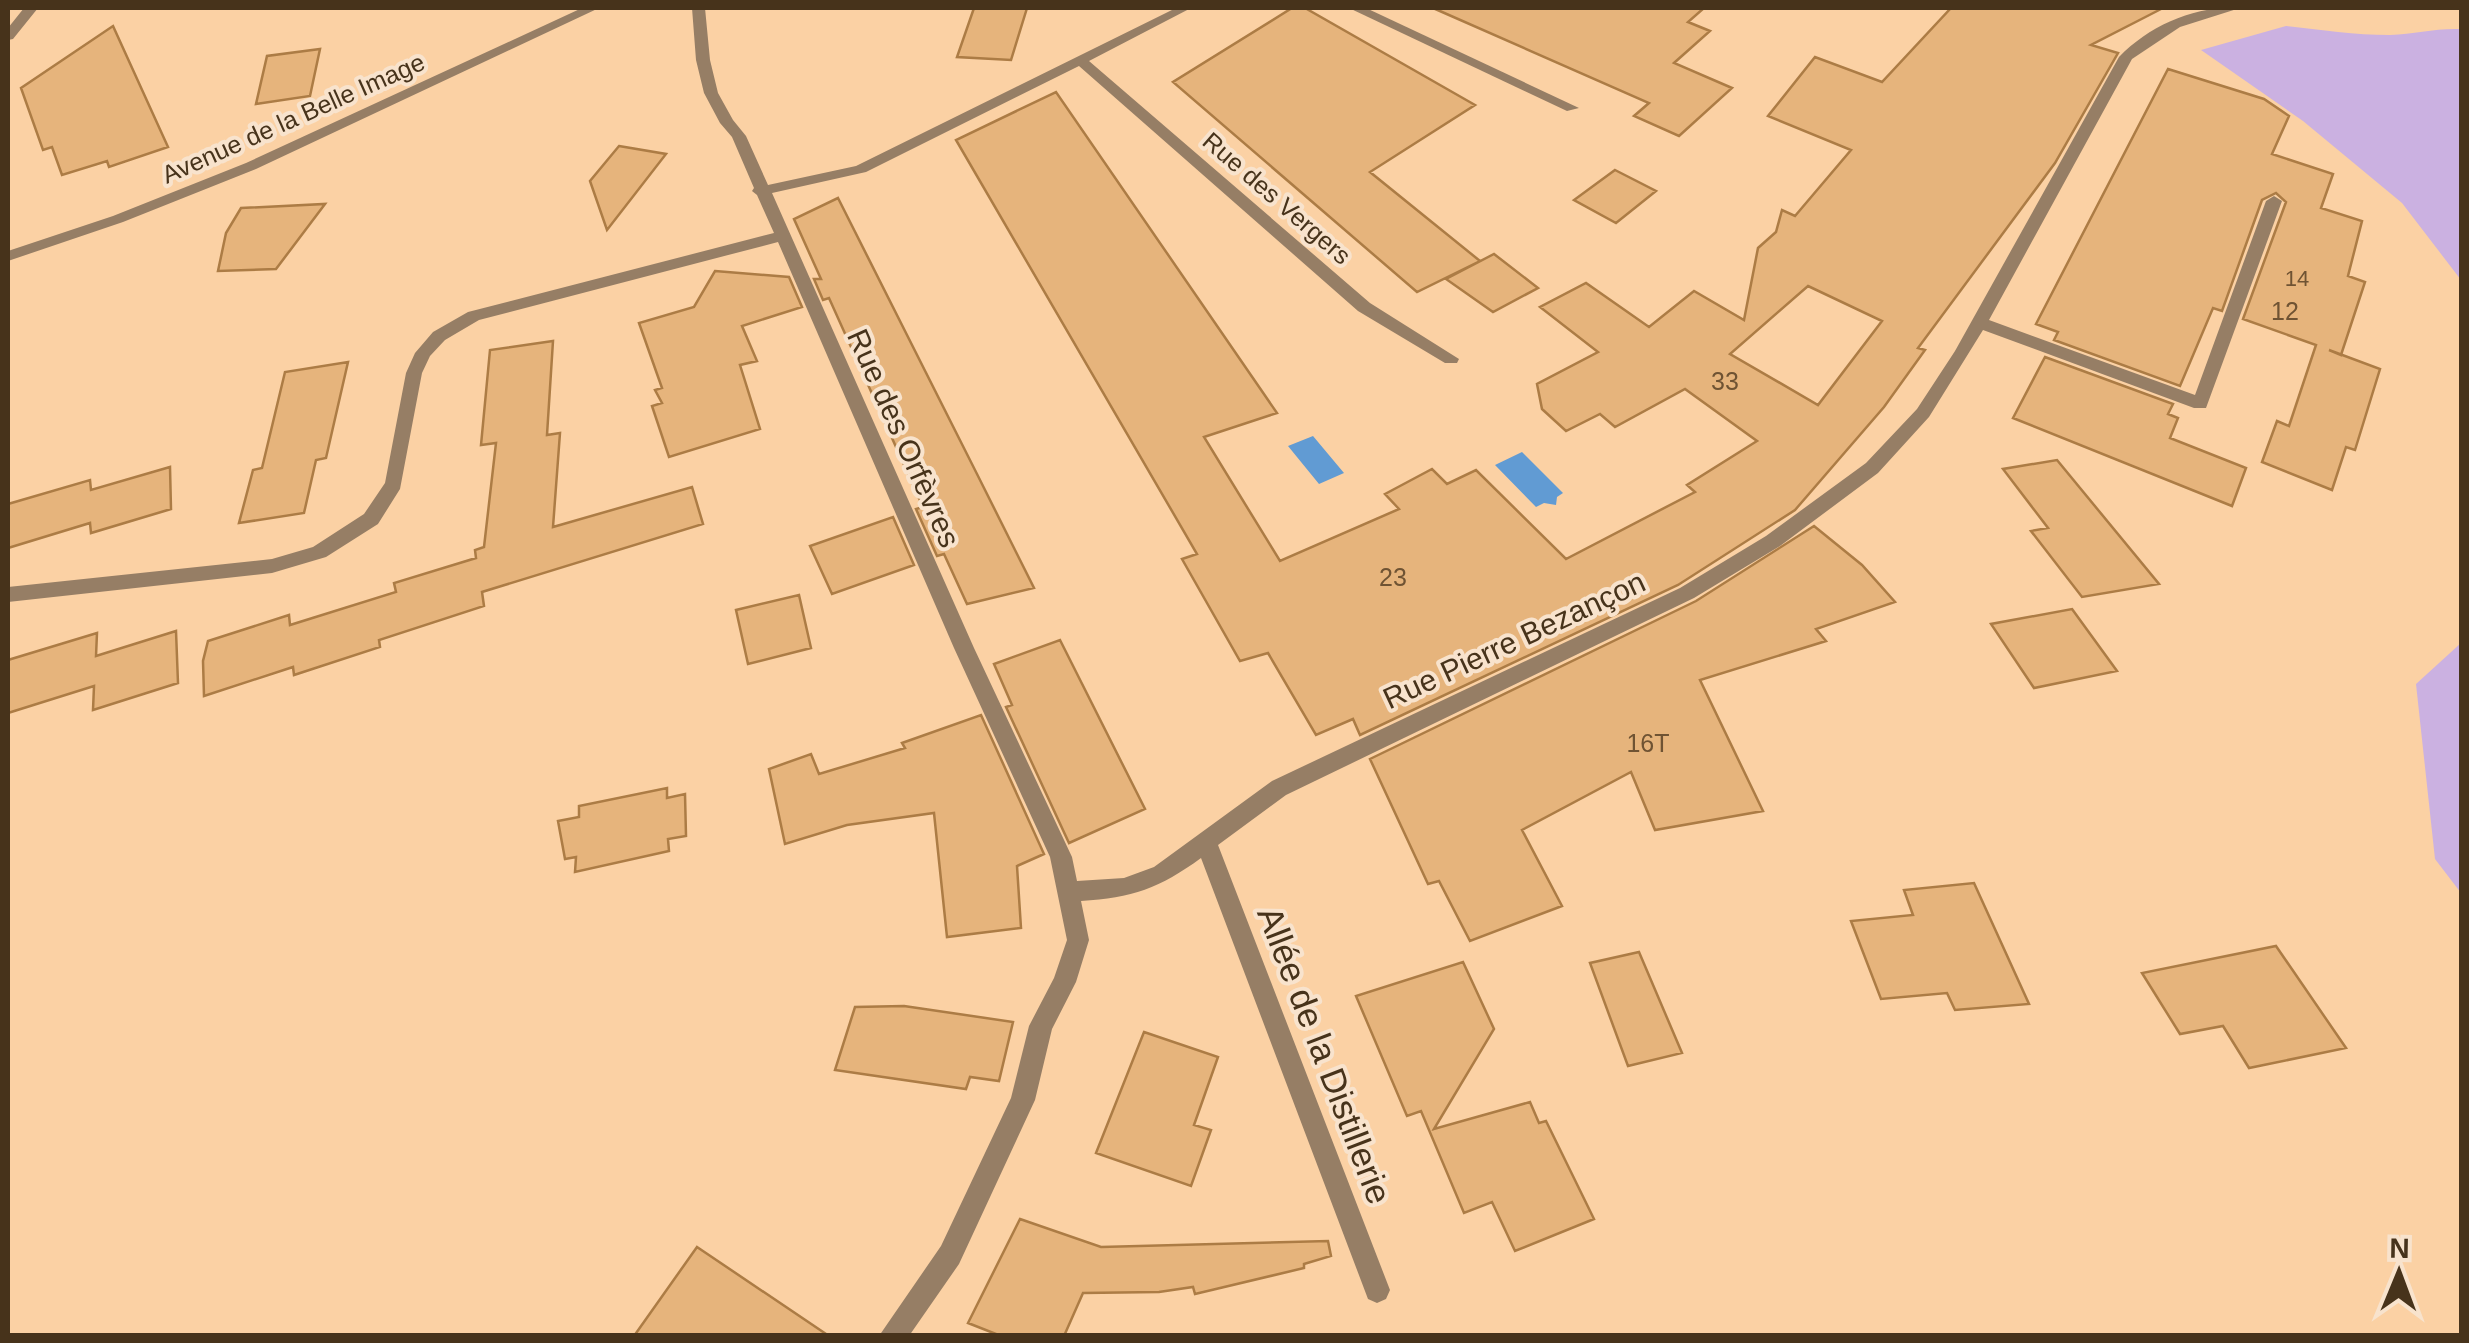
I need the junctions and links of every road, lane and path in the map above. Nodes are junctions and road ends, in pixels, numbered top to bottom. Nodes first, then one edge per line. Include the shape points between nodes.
1 (592, 8) edge
2 (698, 8) edge
3 (1185, 8) edge
4 (1356, 8) edge
5 (2233, 8) edge
6 (28, 10) edge
7 (8, 12) edge
8 (8, 36) edge
9 (1081, 61) junction
10 (1572, 108) dead end
11 (760, 191) junction
12 (2274, 201) dead end
13 (782, 236) junction
14 (8, 256) edge
15 (1979, 322) junction
16 (1451, 358) dead end
17 (8, 595) edge
18 (1208, 844) junction
19 (1070, 892) junction
20 (1377, 1290) dead end
21 (892, 1336) edge

1 - 14 street, Avenue de la Belle Image via 251,166
2 - 11 street, Rue des Orfèvres via 703,64 720,119 739,136
3 - 9 street
4 - 10 street
5 - 15 street, Rue Pierre Bezançon via 2158,30 2126,57
6 - 7 street
6 - 8 street
9 - 11 street via 861,169
9 - 16 street, Rue des Vergers via 1364,307
11 - 13 street, Rue des Orfèvres
12 - 15 street via 2200,404
13 - 17 street via 474,316 439,336 414,373 394,484 371,520 318,552 272,566
13 - 19 street, Rue des Orfèvres via 1061,857
15 - 18 street, Rue Pierre Bezançon via 1923,414 1872,468 1773,540 1687,594 1279,788
18 - 19 street, Rue Pierre Bezançon via 1162,874 1124,888
18 - 20 street, Allée de la Distillerie
19 - 21 street via 1078,940 1041,1026 1022,1100 950,1255

